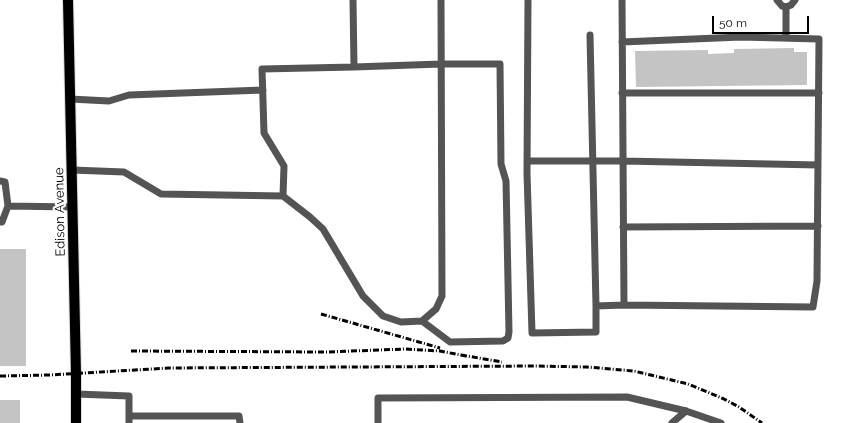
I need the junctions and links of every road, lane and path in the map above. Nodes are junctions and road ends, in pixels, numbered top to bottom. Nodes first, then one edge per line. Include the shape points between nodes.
1 (68, 0) edge
2 (353, 0) edge
3 (441, 0) edge
4 (528, 0) edge
5 (622, 0) edge
6 (777, 0) edge
7 (795, 0) edge
8 (786, 7) junction
9 (590, 35) dead end
10 (786, 38) junction
11 (622, 42) junction
12 (441, 64) junction
13 (354, 66) junction
14 (263, 90) junction
15 (622, 93) junction
16 (819, 93) junction
17 (70, 99) junction
18 (527, 161) junction
19 (623, 161) junction
20 (593, 162) junction
21 (818, 165) junction
22 (72, 170) junction
23 (0, 181) edge
24 (283, 196) junction
25 (8, 206) junction
26 (72, 207) junction
27 (0, 222) edge
28 (818, 226) junction
29 (623, 227) junction
30 (624, 305) junction
31 (596, 306) junction
32 (422, 321) junction
33 (76, 394) junction
34 (686, 411) junction
35 (129, 420) edge
36 (76, 423) edge
37 (240, 423) edge
38 (378, 423) edge
39 (672, 423) edge
40 (721, 423) edge

1 - 17 main road, Edison Avenue
2 - 13 lane
3 - 12 lane
4 - 18 lane
5 - 11 lane
6 - 8 lane
7 - 8 lane
8 - 10 lane
9 - 20 lane
10 - 11 lane via 741,37
10 - 16 lane via 819,39
11 - 15 lane
12 - 13 lane
12 - 32 lane via 442,296 436,309
12 - 32 lane via 500,64 502,164 506,181 509,332 508,338 503,341 450,342
13 - 14 lane via 262,69
14 - 17 lane via 129,95 109,101
14 - 24 lane via 264,133 284,166
15 - 16 lane
15 - 19 lane
16 - 21 lane
17 - 22 main road, Edison Avenue
18 - 20 lane
18 - 31 lane via 532,333 596,332
19 - 20 lane
19 - 21 lane
19 - 29 lane
20 - 31 lane
21 - 28 lane
22 - 24 lane via 124,172 161,194
22 - 26 main road, Edison Avenue
23 - 25 lane via 5,182
24 - 32 lane via 323,229 363,296 383,316 401,322
25 - 26 lane
25 - 27 lane
26 - 33 main road, Edison Avenue
28 - 29 lane
28 - 30 lane via 817,281 813,307
29 - 30 lane
30 - 31 lane
33 - 35 lane via 129,396
33 - 36 main road, Edison Avenue
34 - 38 lane via 627,397 378,398
34 - 39 lane
34 - 40 lane
35 - 37 lane via 240,416

